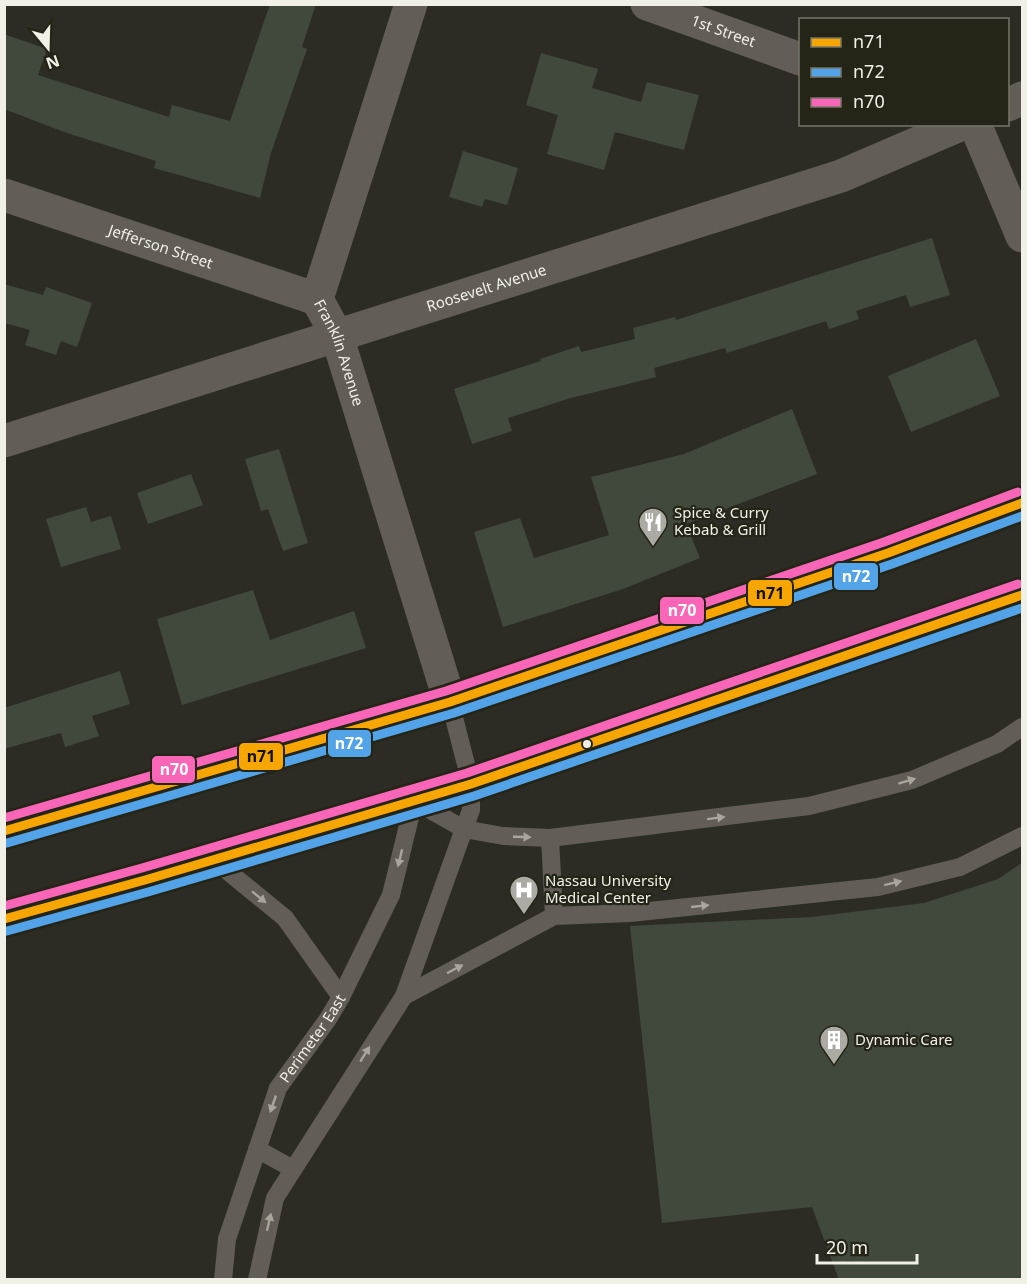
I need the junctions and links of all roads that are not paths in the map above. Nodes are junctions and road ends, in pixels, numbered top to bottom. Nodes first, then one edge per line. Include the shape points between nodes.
1 (411, 4) edge
2 (647, 4) edge
3 (799, 58) edge
4 (1023, 98) edge
5 (1009, 105) edge
6 (958, 126) edge
7 (976, 126) edge
8 (4, 195) edge
9 (1023, 236) edge
10 (317, 299) junction
11 (337, 336) junction
12 (4, 441) edge
13 (1023, 503) edge
14 (1023, 595) edge
15 (450, 702) junction
16 (1023, 727) edge
17 (471, 784) junction
18 (414, 801) junction
19 (464, 829) junction
20 (4, 831) edge
21 (1023, 836) edge
22 (550, 837) junction
23 (214, 860) junction
24 (554, 916) junction
25 (4, 919) edge
26 (404, 996) junction
27 (341, 997) junction
28 (257, 1149) junction
29 (293, 1169) junction
30 (223, 1280) edge
31 (257, 1280) edge

1 - 10 street, Franklin Avenue
2 - 3 street, 1st Street
4 - 5 street
6 - 11 street, Roosevelt Avenue via 842,176
7 - 9 street
8 - 10 street, Jefferson Street
10 - 11 street, Franklin Avenue
11 - 12 street, Roosevelt Avenue
11 - 15 street, Franklin Avenue
13 - 15 main road
14 - 17 main road
15 - 17 lane
15 - 20 main road
22 -> 16 lane via 809,806 912,780 997,744
17 - 18 main road
17 - 19 lane via 471,810
18 - 19 lane
18 - 23 main road
18 -> 27 lane, Perimeter East via 391,895
19 -> 22 lane via 503,836
19 - 26 lane
24 -> 21 lane via 630,913 878,887 960,867
22 - 24 lane
23 - 25 main road
23 -> 27 lane via 285,918
26 -> 24 lane
29 -> 26 lane
27 -> 28 lane, Perimeter East via 278,1088
28 - 29 lane
28 - 30 lane, Perimeter East via 227,1239
31 -> 29 lane via 275,1198

